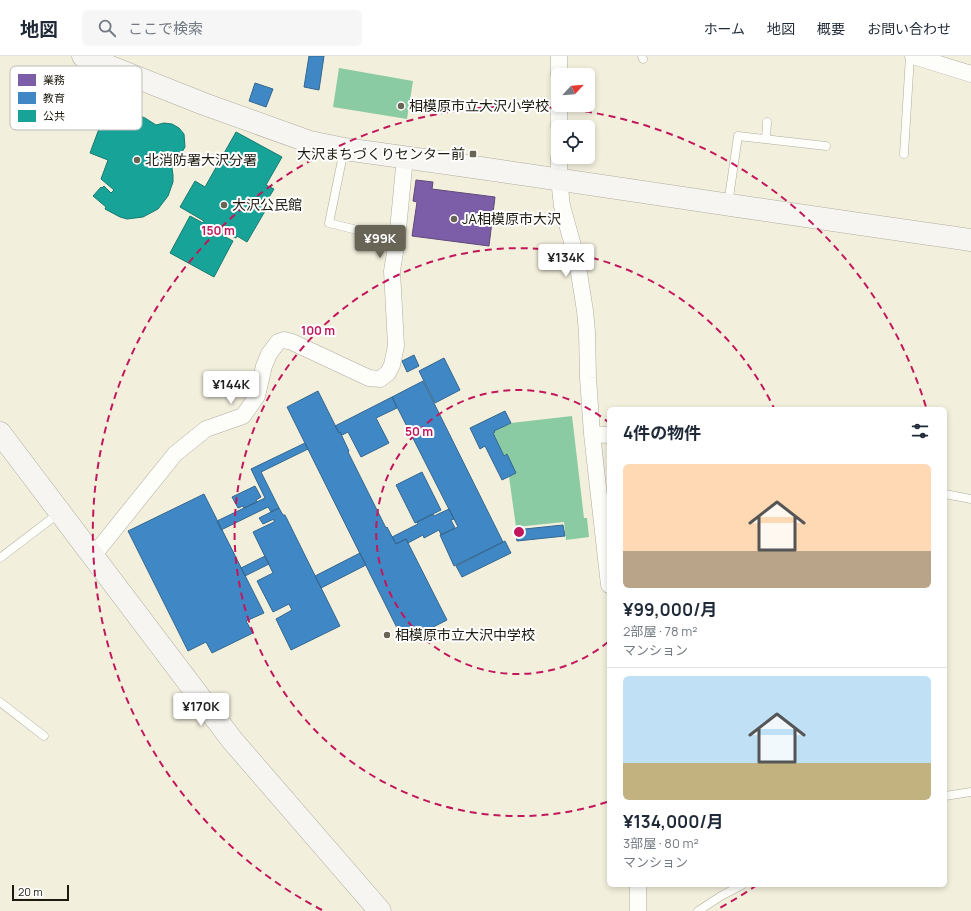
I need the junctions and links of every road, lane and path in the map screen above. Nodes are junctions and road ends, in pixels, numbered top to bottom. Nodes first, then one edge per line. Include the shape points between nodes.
1 (83, 56) edge
2 (559, 56) edge
3 (910, 56) edge
4 (913, 56) edge
5 (108, 66) edge
6 (559, 68) edge
7 (971, 74) edge
8 (142, 79) edge
9 (767, 122) dead end
10 (766, 139) junction
11 (826, 146) dead end
12 (344, 149) junction
13 (904, 154) dead end
14 (405, 157) junction
15 (559, 164) edge
16 (559, 179) junction
17 (728, 206) junction
18 (397, 240) junction
19 (971, 240) edge
20 (0, 433) edge
21 (592, 434) junction
22 (607, 435) edge
23 (947, 494) edge
24 (971, 500) edge
25 (60, 513) junction
26 (93, 556) junction
27 (0, 558) edge
28 (607, 567) edge
29 (0, 702) edge
30 (44, 736) dead end
31 (971, 792) edge
32 (947, 796) edge
33 (638, 887) edge
34 (738, 887) edge
35 (380, 911) edge
36 (638, 911) edge
37 (698, 911) edge

1 - 5 street
2 - 6 street
3 - 13 lane
4 - 7 street
8 - 12 street via 310,142
9 - 10 lane
10 - 11 lane
10 - 17 lane via 738,136
12 - 14 street
12 - 18 lane via 329,223
14 - 16 street
14 - 18 street
15 - 16 street
16 - 17 street
16 - 21 street via 562,206 577,260 585,311
17 - 19 street
18 - 26 street via 392,271 396,346 388,373 380,379 369,378 292,342 278,342 264,366 258,396 243,416 206,429 175,454
20 - 25 street
21 - 22 street
21 - 28 street
23 - 24 lane
25 - 26 street
25 - 27 lane
26 - 35 street via 232,740
29 - 30 lane
31 - 32 lane
33 - 36 street
34 - 37 lane

